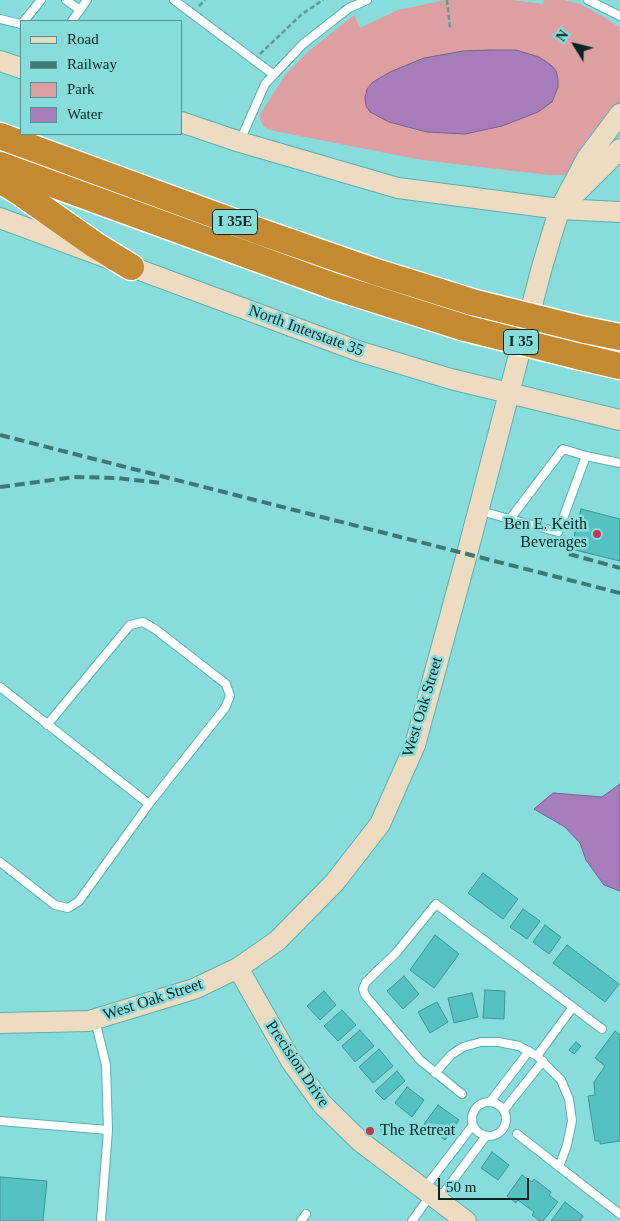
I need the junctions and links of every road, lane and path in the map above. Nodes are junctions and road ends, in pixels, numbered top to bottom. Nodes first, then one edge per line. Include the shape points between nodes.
1 (41, 0) edge
2 (66, 0) edge
3 (87, 0) edge
4 (174, 0) edge
5 (323, 0) edge
6 (367, 0) edge
7 (448, 0) edge
8 (588, 0) edge
9 (80, 10) junction
10 (620, 16) edge
11 (0, 19) edge
12 (25, 20) edge
13 (73, 20) edge
14 (20, 24) edge
15 (450, 28) dead end
16 (254, 60) junction
17 (0, 62) edge
18 (20, 68) edge
19 (274, 75) junction
20 (620, 114) edge
21 (182, 122) edge
22 (0, 136) edge
23 (240, 142) junction
24 (620, 149) edge
25 (0, 165) edge
26 (0, 180) edge
27 (560, 209) junction
28 (620, 212) edge
29 (0, 218) edge
30 (131, 267) junction
31 (620, 337) edge
32 (620, 366) edge
33 (509, 394) junction
34 (620, 420) edge
35 (586, 456) junction
36 (620, 463) edge
37 (478, 511) junction
38 (510, 519) junction
39 (0, 688) edge
40 (47, 725) junction
41 (149, 804) junction
42 (0, 862) edge
43 (238, 968) junction
44 (573, 1007) junction
45 (95, 1020) junction
46 (0, 1023) edge
47 (602, 1029) dead end
48 (529, 1050) junction
49 (540, 1058) junction
50 (435, 1073) junction
51 (462, 1094) dead end
52 (490, 1102) junction
53 (504, 1110) junction
54 (0, 1121) edge
55 (473, 1124) junction
56 (108, 1130) junction
57 (517, 1134) dead end
58 (486, 1136) junction
59 (559, 1167) junction
60 (431, 1194) junction
61 (306, 1214) dead end
62 (620, 1214) edge
63 (101, 1221) edge
64 (301, 1221) edge
65 (412, 1221) edge
66 (466, 1221) edge

1 - 12 lane
2 - 9 lane
3 - 9 lane
4 - 16 lane
5 - 16 path via 302,14
6 - 19 lane via 349,8 303,44
7 - 15 path
8 - 10 lane
9 - 13 lane
11 - 14 lane
16 - 19 lane
17 - 18 main road
19 - 23 lane via 265,84
20 - 27 main road, West Oak Street via 587,158
21 - 23 main road
22 - 31 highway, I 35E, bridge via 373,271 472,302
23 - 27 main road via 398,188
24 - 27 main road, West Oak Street
25 - 32 highway, I 35, bridge via 333,286 465,328
26 - 30 highway
27 - 28 main road
27 - 33 main road, West Oak Street
29 - 30 main road, North Interstate 35
30 - 33 main road, North Interstate 35 via 358,351
33 - 34 main road, North Interstate 35
33 - 37 main road, West Oak Street
35 - 36 lane
35 - 38 lane via 563,449
35 - 38 lane via 558,532
37 - 38 lane
37 - 43 main road, West Oak Street via 414,744 380,824 335,882 277,941
39 - 40 lane
40 - 41 lane
40 - 41 lane via 130,625 143,622 155,629 226,684 230,696 225,708
41 - 42 lane via 79,901 68,908 55,905
43 - 45 main road, West Oak Street via 194,989
43 - 60 main road, Precision Drive via 291,1062 322,1104 362,1142
44 - 47 lane
44 - 49 lane
44 - 50 lane via 436,904 363,989 420,1060
45 - 46 main road, West Oak Street
45 - 56 lane via 106,1065
48 - 49 lane
48 - 50 lane via 498,1042 481,1042 463,1047 451,1055
48 - 52 lane
49 - 53 lane
49 - 59 lane via 561,1080 569,1099 572,1121
50 - 51 lane
52 - 53 lane
52 - 55 lane via 481,1104 474,1111
53 - 58 lane via 506,1120 503,1129 495,1135
54 - 56 lane
55 - 58 lane
55 - 60 lane
56 - 63 lane
57 - 59 lane
58 - 60 lane
59 - 62 lane
60 - 65 lane
60 - 66 main road, Precision Drive
61 - 64 lane

